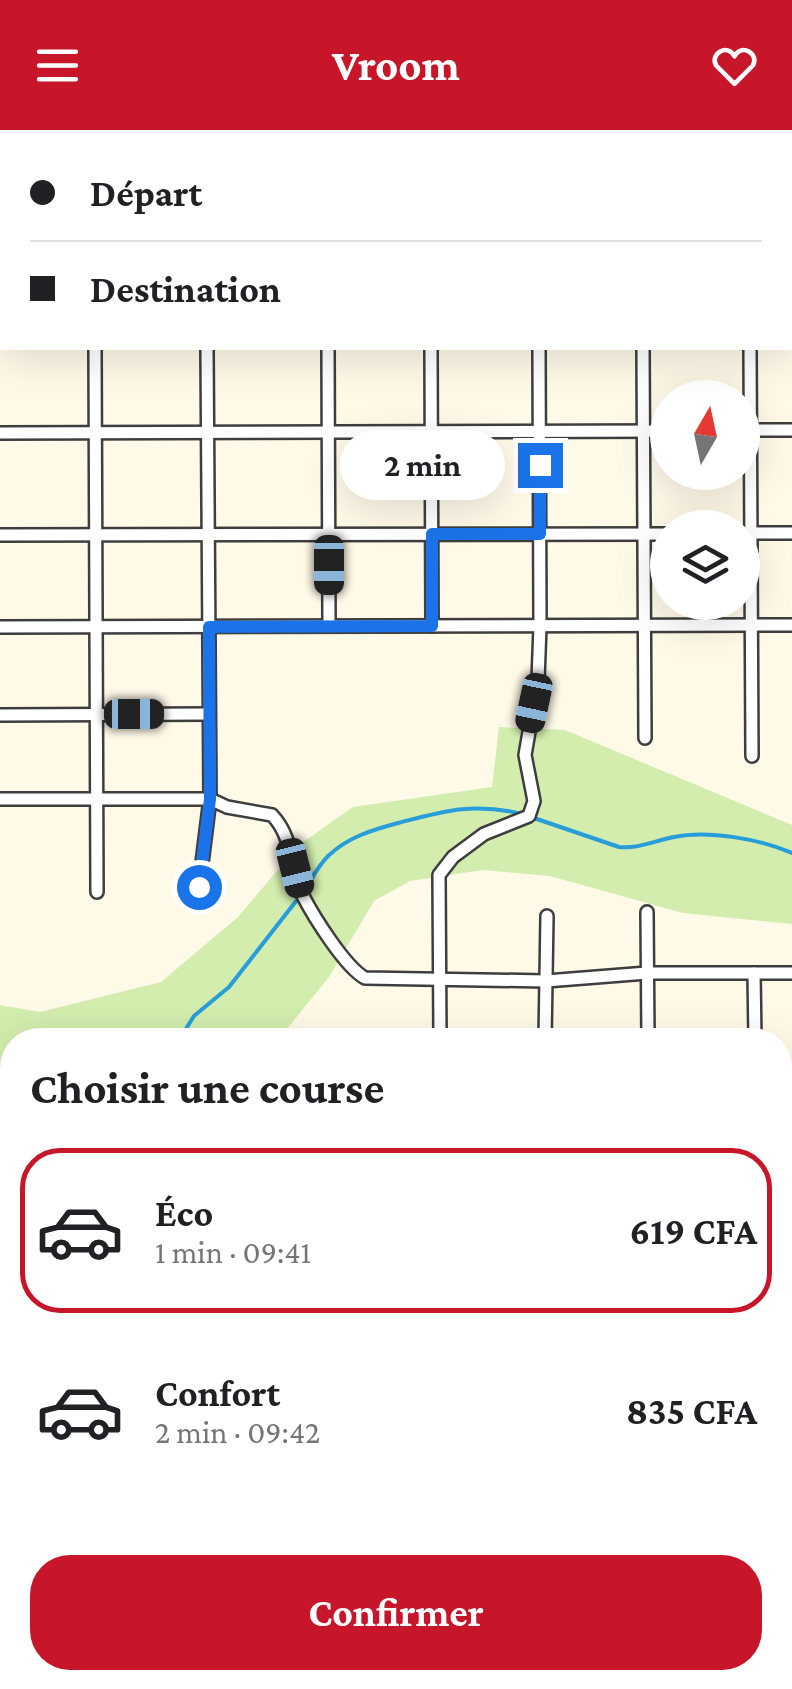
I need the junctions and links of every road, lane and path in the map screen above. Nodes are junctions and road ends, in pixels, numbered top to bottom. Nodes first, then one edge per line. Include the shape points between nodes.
1 (94, 350) edge
2 (208, 350) edge
3 (328, 350) edge
4 (431, 350) edge
5 (539, 350) edge
6 (643, 350) edge
7 (750, 350) edge
8 (748, 380) edge
9 (760, 430) edge
10 (792, 430) edge
11 (431, 431) junction
12 (539, 431) junction
13 (643, 431) junction
14 (650, 431) edge
15 (0, 432) edge
16 (95, 432) junction
17 (208, 432) junction
18 (328, 432) junction
19 (760, 533) edge
20 (792, 533) edge
21 (329, 534) junction
22 (432, 534) junction
23 (540, 534) junction
24 (644, 534) junction
25 (650, 534) edge
26 (96, 535) junction
27 (208, 535) junction
28 (0, 536) edge
29 (751, 620) edge
30 (751, 625) junction
31 (792, 625) edge
32 (329, 626) junction
33 (432, 626) junction
34 (540, 626) junction
35 (644, 626) junction
36 (0, 627) edge
37 (96, 627) junction
38 (209, 627) junction
39 (96, 714) junction
40 (209, 714) junction
41 (0, 715) edge
42 (644, 738) dead end
43 (752, 756) dead end
44 (0, 799) edge
45 (97, 799) junction
46 (210, 799) junction
47 (199, 887) dead end
48 (97, 892) dead end
49 (647, 912) dead end
50 (547, 916) dead end
51 (792, 972) edge
52 (648, 973) junction
53 (754, 973) junction
54 (440, 981) junction
55 (546, 981) junction
56 (440, 1028) edge
57 (545, 1028) edge
58 (648, 1028) edge
59 (755, 1028) edge

1 - 16 street
2 - 17 street
3 - 18 street
4 - 11 street
5 - 12 street
6 - 13 street
7 - 8 street
9 - 10 street
11 - 12 street
11 - 18 street
11 - 22 street
12 - 13 street
12 - 23 street
13 - 14 street
13 - 24 street
15 - 16 street
16 - 17 street
16 - 26 street
17 - 18 street
17 - 27 street
18 - 21 street
19 - 20 street
21 - 22 street
21 - 27 street
21 - 32 street
22 - 23 street
22 - 33 street
23 - 24 street
23 - 34 street
24 - 25 street
24 - 35 street
26 - 27 street
26 - 28 street
26 - 37 street
27 - 38 street
29 - 30 street
30 - 31 street
30 - 35 street
30 - 43 street
32 - 33 street
32 - 38 street
33 - 34 street
34 - 35 street
34 - 54 street via 525,755 532,812 484,834 439,875
35 - 42 street
36 - 37 street
37 - 38 street
37 - 39 street
38 - 40 street
39 - 40 street
39 - 41 street
39 - 45 street
40 - 46 street
44 - 45 street
45 - 46 street
45 - 48 street
46 - 47 street
46 - 54 street via 280,823 302,894 356,973
49 - 52 street
50 - 55 street
51 - 53 street
52 - 53 street
52 - 55 street
52 - 58 street
53 - 59 street
54 - 55 street
54 - 56 street
55 - 57 street

